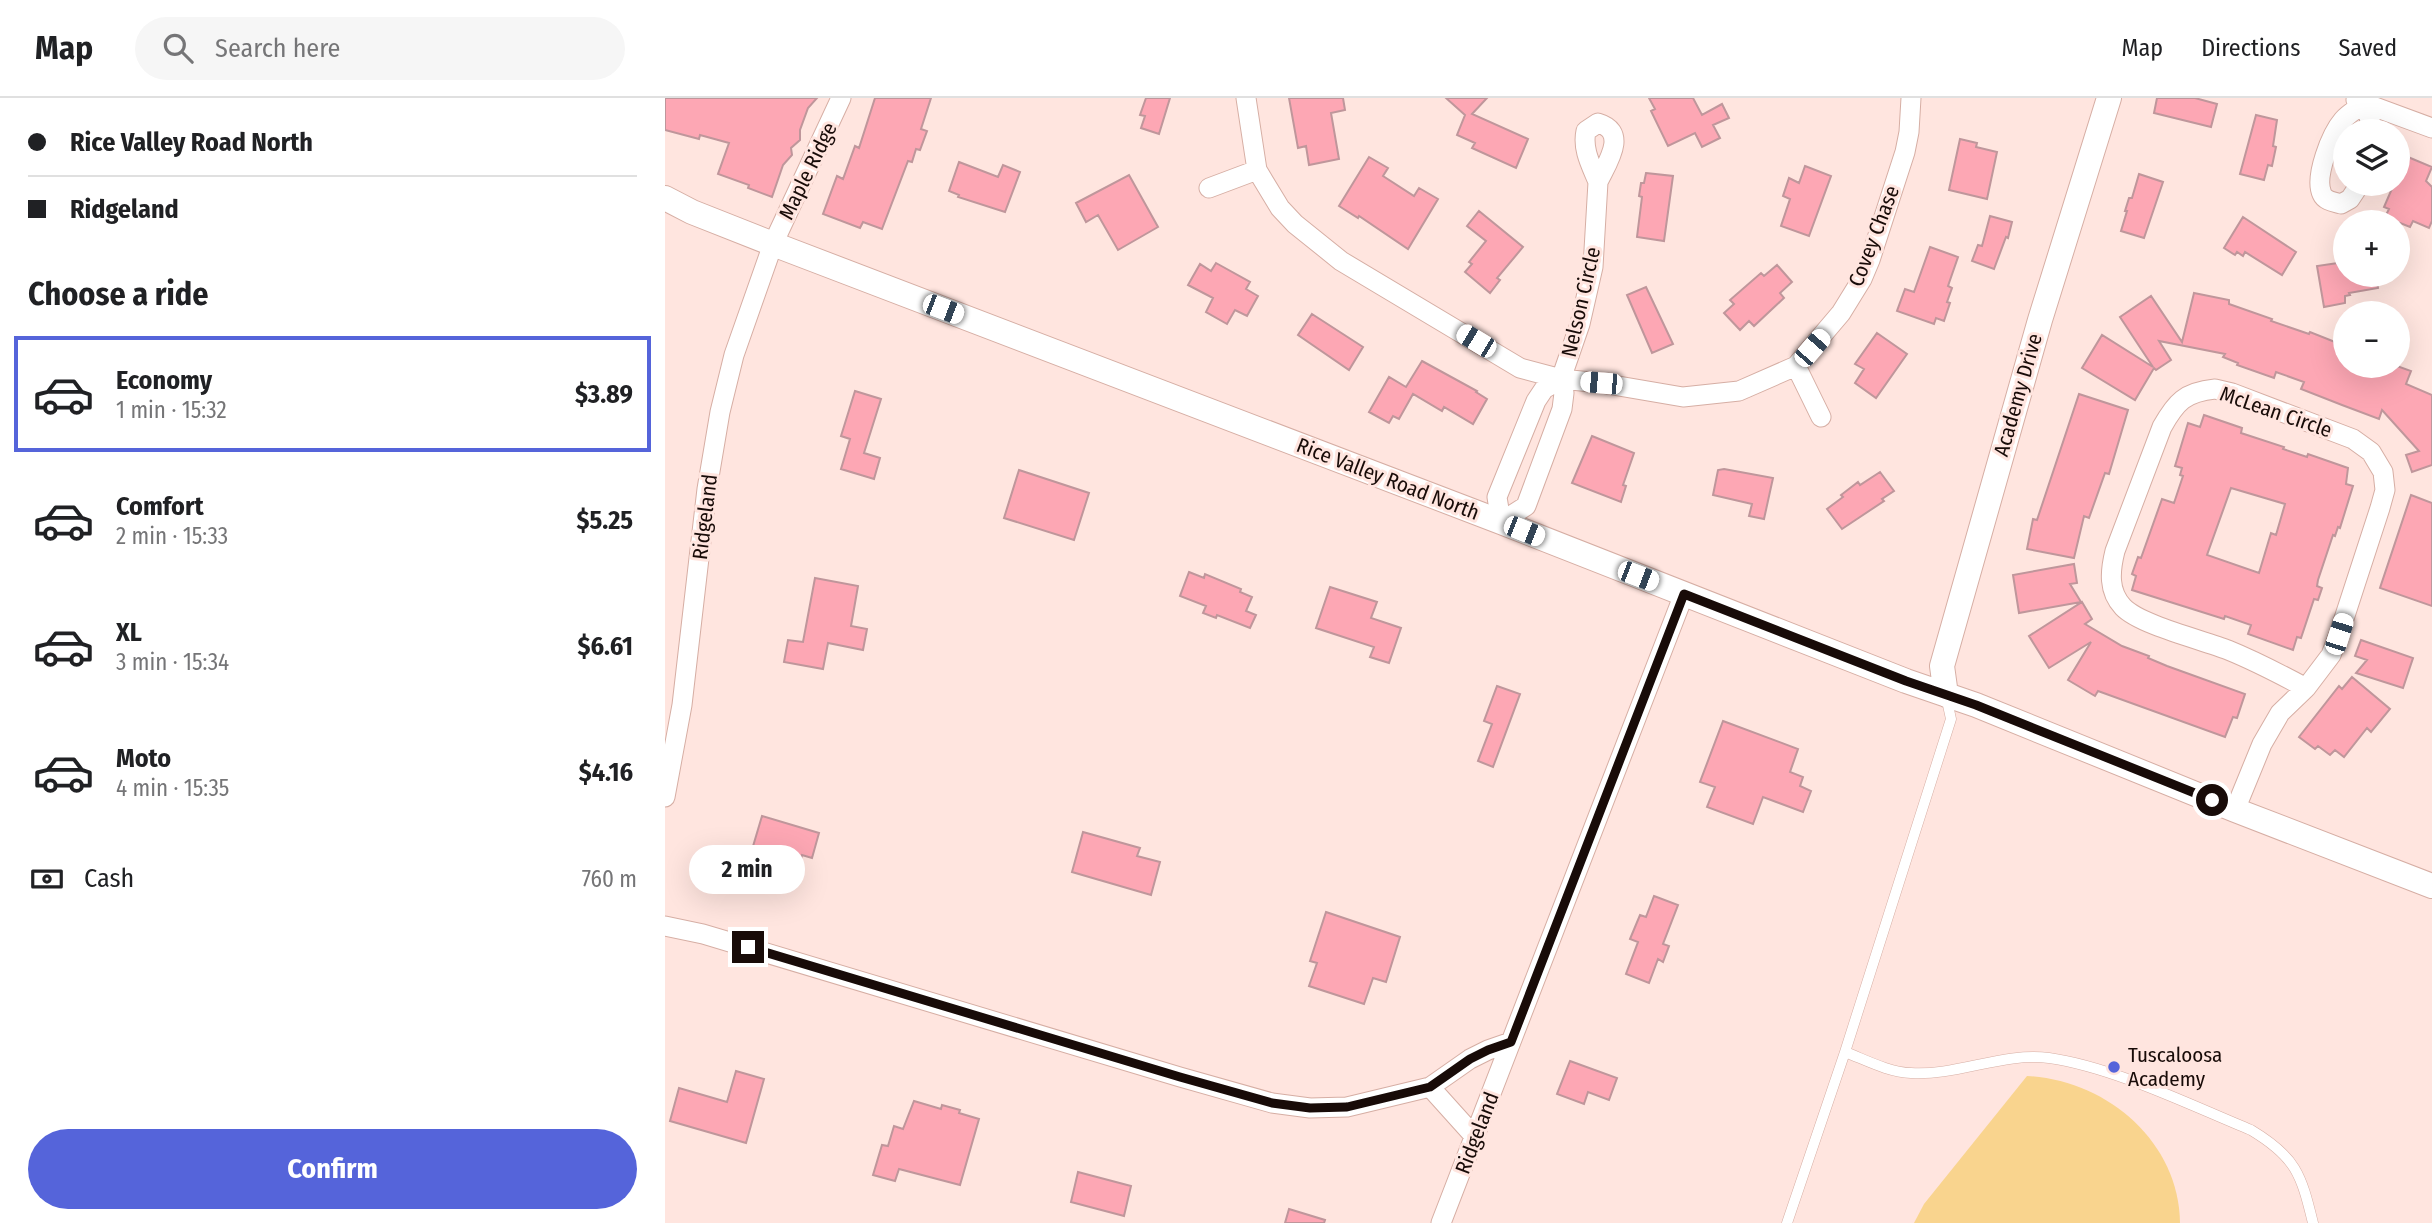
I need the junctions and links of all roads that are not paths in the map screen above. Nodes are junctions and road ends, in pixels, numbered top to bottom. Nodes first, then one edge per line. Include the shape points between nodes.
1 (841, 98) edge
2 (1246, 98) edge
3 (1910, 98) edge
4 (2109, 98) edge
5 (2358, 100) edge
6 (2344, 119) edge
7 (2368, 119) edge
8 (2432, 128) edge
9 (2333, 139) edge
10 (1257, 170) junction
11 (1598, 182) dead end
12 (1209, 188) dead end
13 (2352, 196) edge
14 (665, 198) edge
15 (773, 244) junction
16 (1796, 366) junction
17 (1561, 379) junction
18 (1821, 417) dead end
19 (1501, 522) junction
20 (1684, 594) junction
21 (2306, 688) junction
22 (1946, 695) junction
23 (665, 797) edge
24 (2235, 810) junction
25 (2432, 886) edge
26 (665, 926) edge
27 (1511, 1042) junction
28 (1845, 1052) junction
29 (1430, 1087) junction
30 (1475, 1137) junction
31 (1441, 1223) edge
32 (1787, 1223) edge
33 (2313, 1223) edge

1 - 15 street, Maple Ridge
2 - 10 street, Covey Chase
3 - 16 street, Covey Chase via 1905,152 1861,279 1841,313
4 - 22 street, Academy Drive via 2040,320 1942,666
5 - 6 street
5 - 7 street
5 - 8 street
9 - 13 street via 2321,170 2321,192 2324,198 2341,204
10 - 12 street
10 - 17 street, Covey Chase via 1280,208 1341,261 1520,368
11 - 17 street, Nelson Circle via 1593,267
14 - 15 street, Rice Valley Road North
15 - 19 street, Rice Valley Road North
15 - 23 street, Ridgeland via 746,316 720,412 682,705
16 - 17 street, Covey Chase via 1739,391 1702,397
16 - 18 street
17 - 19 street via 1544,389 1536,401 1497,497
17 - 19 street via 1562,409 1526,506
19 - 20 street, Rice Valley Road North
20 - 22 street, Rice Valley Road North
20 - 27 street, Ridgeland
21 - 21 street, McLean Circle via 2331,655 2339,634 2385,490 2383,472 2371,452 2353,439 2232,393 2199,390 2184,397 2162,427 2115,551 2112,589 2124,608 2148,621 2228,650
21 - 24 street, McLean Circle via 2280,713
22 - 24 street, Rice Valley Road North
22 - 28 lane via 1951,719
24 - 25 street, Rice Valley Road North
26 - 29 street, Ridgeland via 1272,1103 1347,1107
27 - 29 street, Ridgeland via 1470,1059
27 - 30 street, Ridgeland
28 - 32 lane
28 - 33 lane via 1914,1074 2007,1059 2047,1058 2122,1078 2268,1140 2295,1168
29 - 30 street
30 - 31 street, Ridgeland

